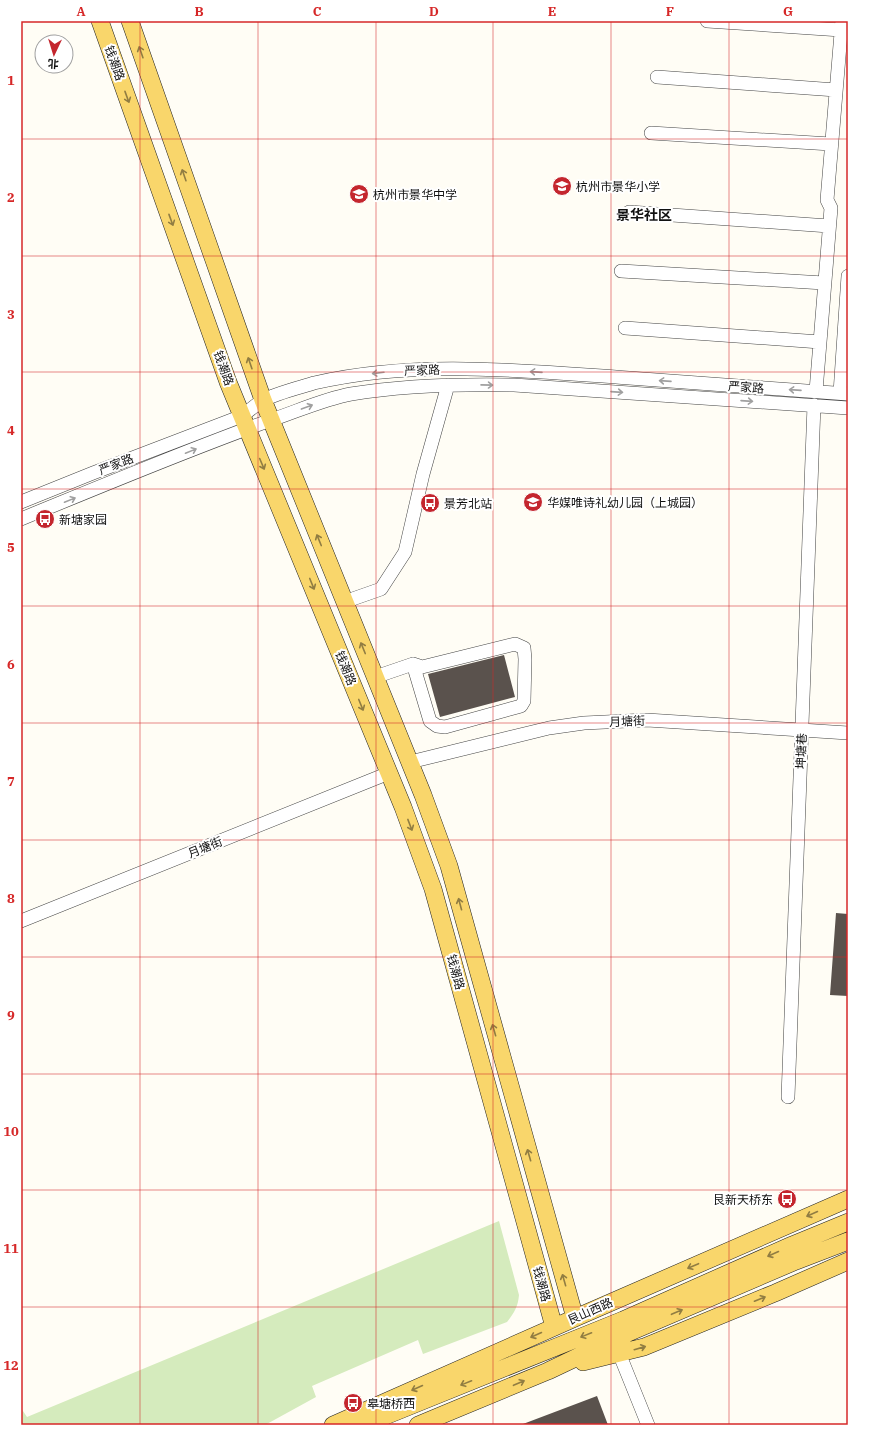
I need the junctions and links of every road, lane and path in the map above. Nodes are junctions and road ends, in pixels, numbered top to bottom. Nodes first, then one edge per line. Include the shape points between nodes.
1 (100, 21) edge
2 (130, 21) edge
3 (707, 21) edge
4 (841, 25) edge
5 (658, 77) dead end
6 (836, 90) junction
7 (650, 133) dead end
8 (831, 144) junction
9 (629, 212) dead end
10 (829, 226) junction
11 (621, 271) dead end
12 (848, 276) edge
13 (824, 283) junction
14 (625, 328) dead end
15 (820, 342) junction
16 (448, 385) junction
17 (816, 391) junction
18 (844, 393) edge
19 (263, 400) junction
20 (814, 405) junction
21 (848, 408) edge
22 (270, 420) junction
23 (245, 422) junction
24 (21, 502) edge
25 (21, 520) edge
26 (344, 602) junction
27 (413, 664) junction
28 (375, 677) junction
29 (802, 730) junction
30 (848, 733) edge
31 (410, 762) junction
32 (389, 773) junction
33 (21, 921) edge
34 (788, 1097) dead end
35 (848, 1199) edge
36 (848, 1222) edge
37 (848, 1241) edge
38 (848, 1261) edge
39 (575, 1318) junction
40 (625, 1326) junction
41 (554, 1327) junction
42 (619, 1353) junction
43 (548, 1371) junction
44 (333, 1425) edge
45 (363, 1425) edge
46 (418, 1425) edge
47 (648, 1425) edge

1 -> 23 main road, 钱潮路
19 -> 2 main road, 钱潮路
3 - 4 street
4 - 6 street
5 - 6 street
6 - 8 street
7 - 8 street
8 - 10 street via 827,200 830,208
9 - 10 street
10 - 13 street
11 - 13 street
12 - 18 street
13 - 15 street
14 - 15 street
15 - 17 street
16 -> 20 street, 严家路 via 514,385
22 -> 16 street, 严家路 via 351,394 393,388
16 - 26 street via 404,552 381,589
17 - 18 street, 严家路
17 -> 19 street, 严家路 via 520,371 449,369 406,370 332,379
19 - 22 main road, 钱潮路
19 - 23 street, 严家路
20 - 21 street, 严家路
20 - 29 street, 坤塘巷
22 - 23 street, 严家路
26 -> 22 main road, 钱潮路
23 - 24 street, 严家路 via 93,473
25 -> 23 street, 严家路
23 -> 32 main road, 钱潮路
28 -> 26 main road, 钱潮路
27 - 27 street via 430,721 437,726 445,727 521,706 524,701 524,648 515,644 422,667
27 - 28 street
28 - 31 main road, 钱潮路
29 - 30 street, 月塘街
29 - 31 street, 月塘街 via 647,720 584,723 549,728
29 - 34 street, 坤塘巷
39 -> 31 main road, 钱潮路 via 449,866
32 - 33 street, 月塘街
32 -> 41 main road, 钱潮路 via 433,889
35 -> 39 main road, 艮山西路
36 -> 40 main road, 艮山西路
40 -> 37 main road, 艮山西路
42 -> 38 main road, 艮山西路 via 644,1347
39 - 41 main road, 艮山西路
40 - 43 main road, 艮山西路
40 -> 45 main road, 艮山西路
41 -> 44 main road, 艮山西路
42 - 43 main road, 艮山西路
42 - 47 street
46 -> 43 main road, 艮山西路

